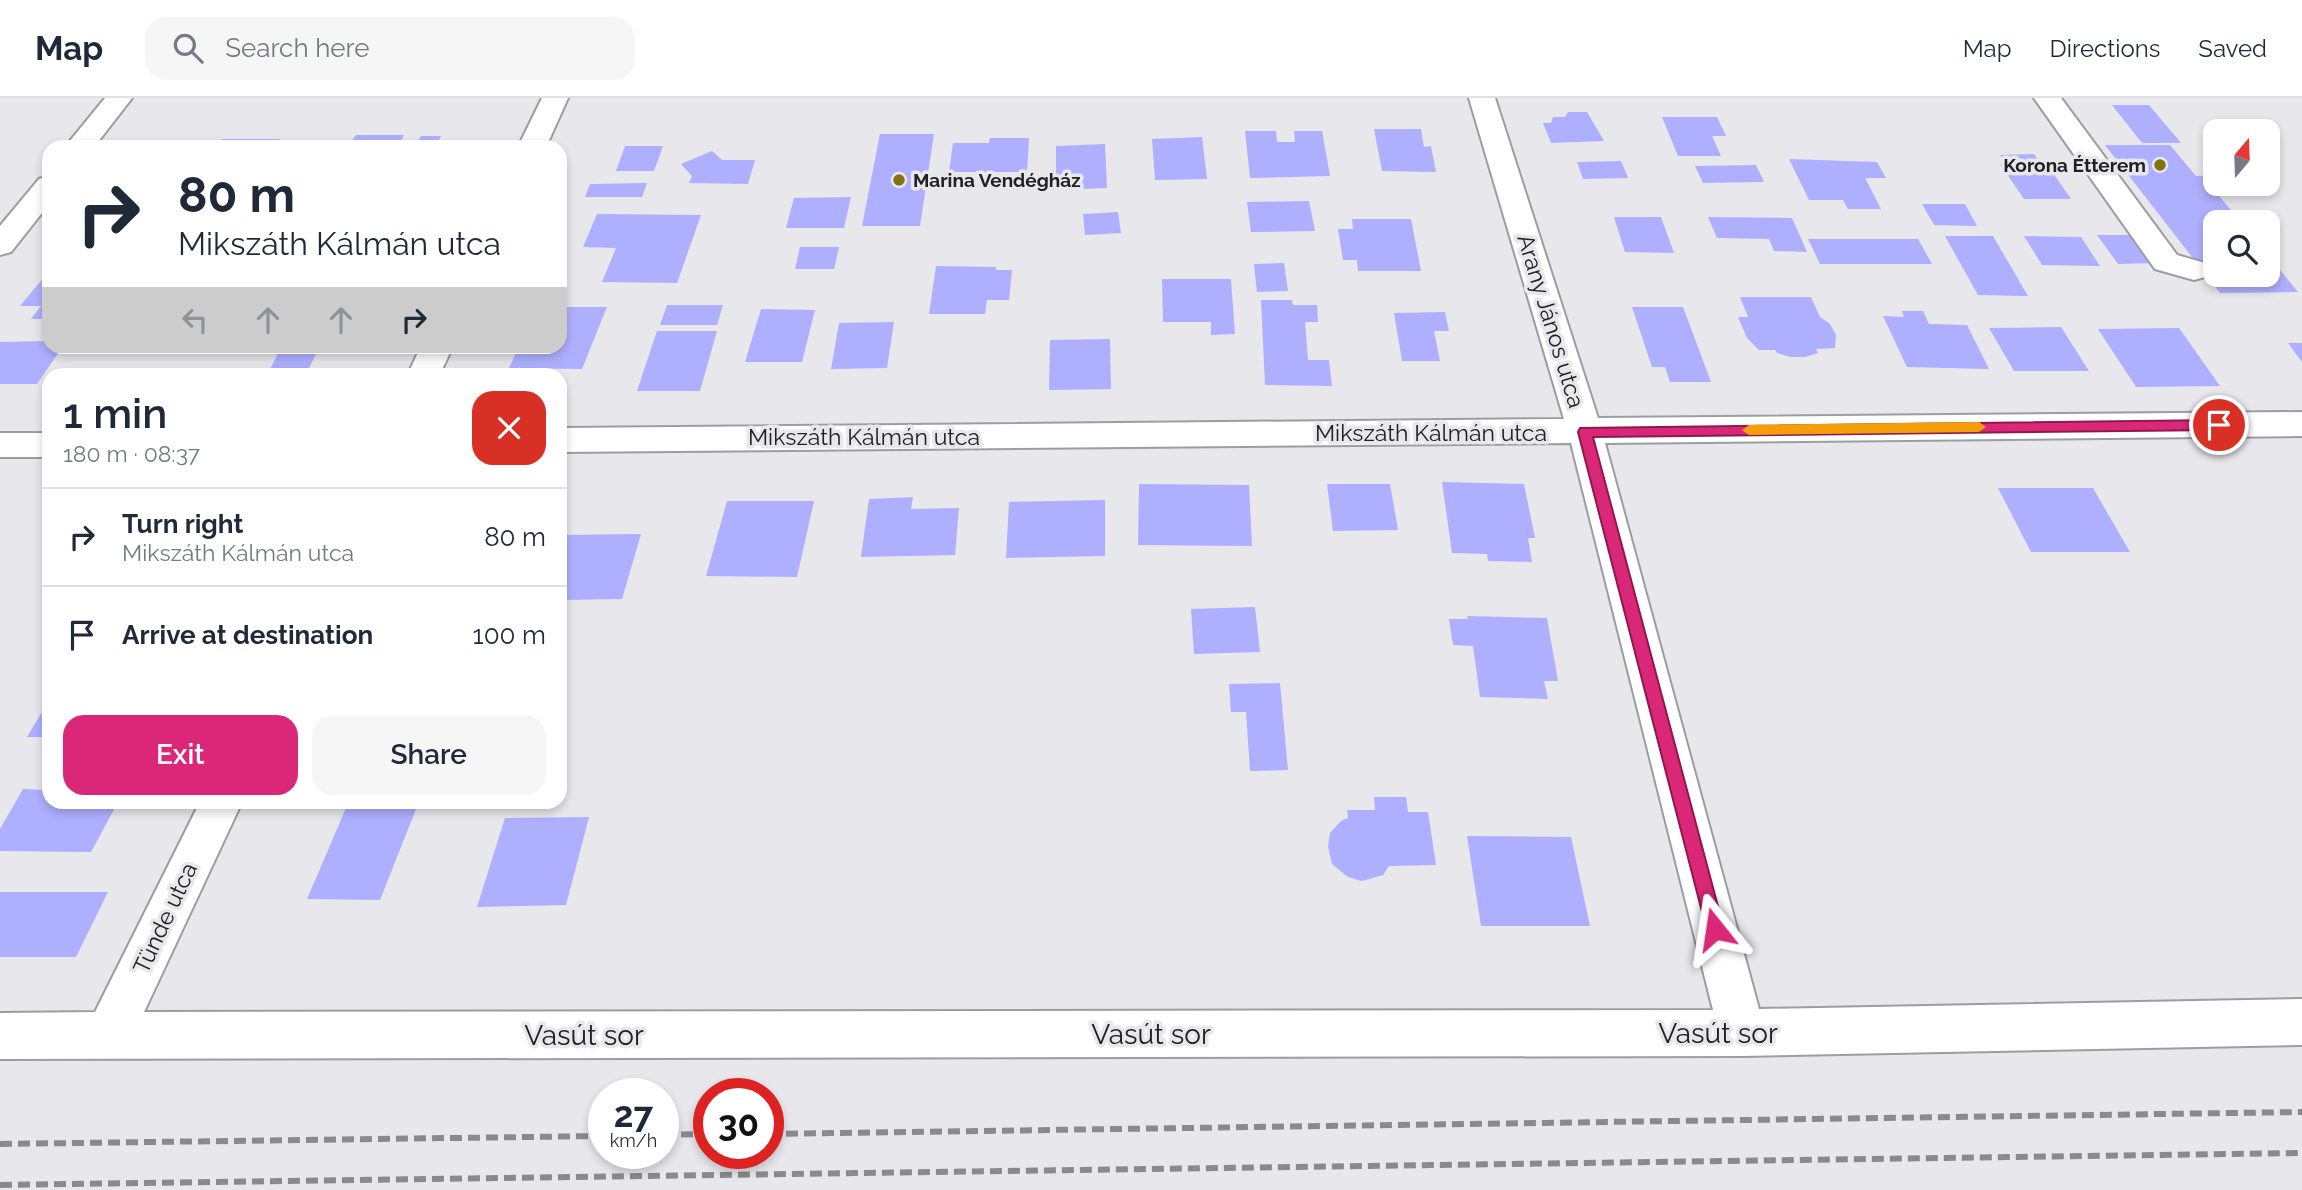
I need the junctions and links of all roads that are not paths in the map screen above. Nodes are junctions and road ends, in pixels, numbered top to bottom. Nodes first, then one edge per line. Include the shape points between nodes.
1 (119, 98) edge
2 (555, 98) edge
3 (1482, 98) edge
4 (2046, 98) edge
5 (85, 140) edge
6 (534, 140) edge
7 (42, 194) edge
8 (0, 245) edge
9 (2194, 270) dead end
10 (2302, 424) edge
11 (1585, 432) junction
12 (567, 440) edge
13 (42, 444) edge
14 (0, 445) edge
15 (218, 809) edge
16 (2302, 1022) edge
17 (1742, 1033) junction
18 (109, 1035) junction
19 (0, 1036) edge

1 - 5 street
2 - 6 street
3 - 11 street, Arany János utca
4 - 9 street via 2166,262
7 - 8 street
10 - 11 street, Mikszáth Kálmán utca
11 - 12 street, Mikszáth Kálmán utca
11 - 17 street, Arany János utca
13 - 14 street
15 - 18 street, Tünde utca
16 - 17 street, Vasút sor
17 - 18 street, Vasút sor
18 - 19 street, Vasút sor

